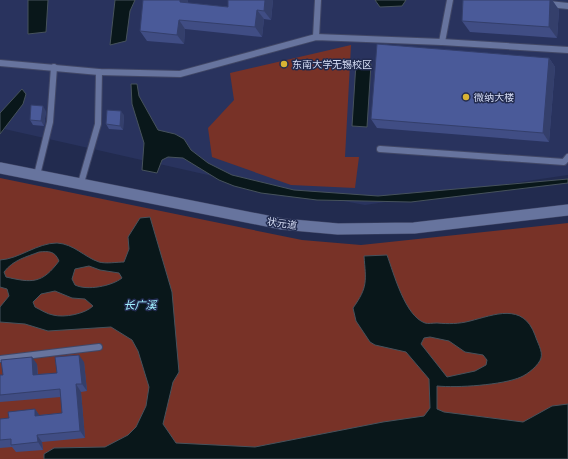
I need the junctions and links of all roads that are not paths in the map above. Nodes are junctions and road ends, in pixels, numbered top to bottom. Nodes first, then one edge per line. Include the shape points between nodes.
1 (318, 0) edge
2 (450, 0) edge
3 (546, 4) edge
4 (568, 6) edge
5 (316, 36) junction
6 (442, 42) junction
7 (568, 50) edge
8 (0, 63) edge
9 (54, 67) junction
10 (100, 72) junction
11 (380, 149) dead end
12 (568, 158) edge
13 (0, 168) edge
14 (37, 174) junction
15 (81, 184) junction
16 (568, 210) edge
17 (100, 347) dead end
18 (0, 359) edge

1 - 5 lane
2 - 6 lane
3 - 4 lane
5 - 6 lane
5 - 10 lane via 180,74
6 - 7 lane
8 - 9 lane
9 - 10 lane
9 - 14 lane via 50,122
10 - 15 lane via 98,124
11 - 12 lane via 564,162
13 - 14 street, 状元道
14 - 15 street, 状元道
15 - 16 street, 状元道 via 282,224 338,230 414,228
17 - 18 lane

